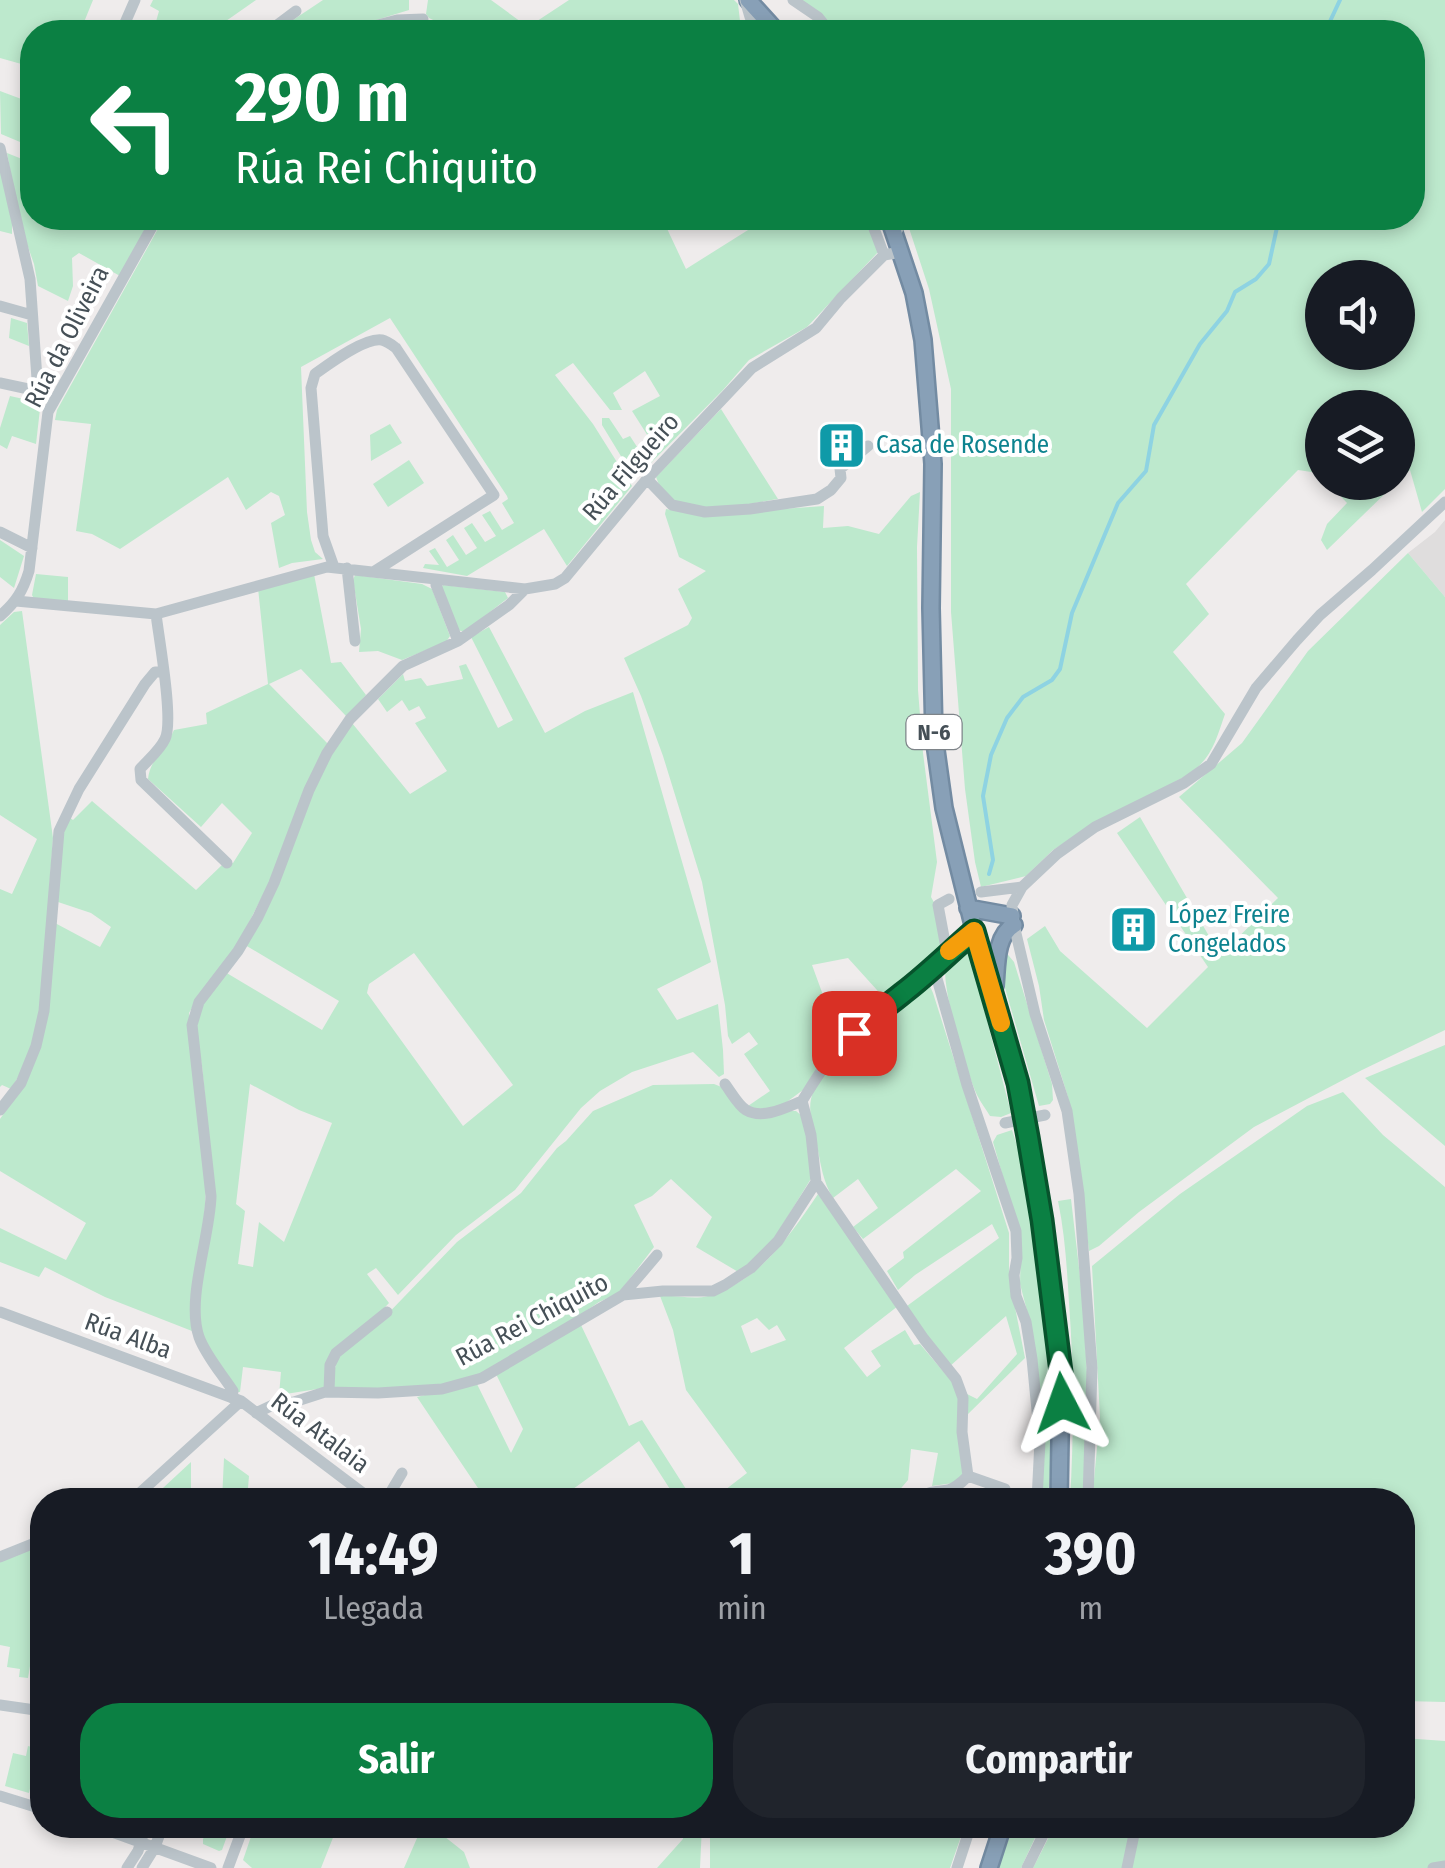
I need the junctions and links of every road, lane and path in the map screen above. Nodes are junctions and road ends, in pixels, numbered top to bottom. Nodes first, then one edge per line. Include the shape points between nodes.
1 (746, 0) edge
2 (793, 0) edge
3 (296, 11) dead end
4 (424, 19) dead end
5 (284, 20) edge
6 (397, 20) edge
7 (765, 20) edge
8 (820, 20) edge
9 (0, 148) edge
10 (150, 230) edge
11 (875, 230) edge
12 (898, 230) edge
13 (902, 252) junction
14 (884, 254) junction
15 (0, 306) edge
16 (32, 315) junction
17 (0, 383) edge
18 (38, 393) junction
19 (48, 412) junction
20 (868, 446) dead end
21 (646, 479) junction
22 (1445, 502) edge
23 (0, 532) edge
24 (32, 548) junction
25 (340, 567) junction
26 (375, 571) junction
27 (437, 580) junction
28 (525, 589) junction
29 (16, 601) junction
30 (156, 614) junction
31 (0, 616) edge
32 (355, 641) dead end
33 (458, 641) junction
34 (163, 672) junction
35 (227, 863) dead end
36 (1022, 887) junction
37 (982, 892) dead end
38 (949, 899) dead end
39 (968, 908) junction
40 (1013, 920) junction
41 (974, 931) junction
42 (947, 953) junction
43 (934, 968) junction
44 (994, 1000) junction
45 (725, 1084) dead end
46 (802, 1101) junction
47 (0, 1110) edge
48 (1067, 1110) junction
49 (982, 1128) junction
50 (816, 1182) junction
51 (657, 1255) dead end
52 (623, 1295) junction
53 (0, 1312) edge
54 (388, 1312) dead end
55 (329, 1391) junction
56 (237, 1400) junction
57 (256, 1412) junction
58 (402, 1473) dead end
59 (968, 1476) junction
60 (145, 1488) edge
61 (356, 1488) edge
62 (393, 1488) edge
63 (953, 1488) edge
64 (1002, 1488) edge
65 (1038, 1488) edge
66 (1059, 1488) edge
67 (1088, 1488) edge
68 (30, 1545) edge
69 (0, 1556) edge
70 (0, 1705) edge
71 (30, 1709) edge
72 (0, 1796) edge
73 (30, 1805) edge
74 (130, 1838) edge
75 (142, 1838) edge
76 (158, 1838) edge
77 (239, 1838) edge
78 (967, 1838) edge
79 (999, 1838) edge
80 (1042, 1838) edge
81 (1134, 1838) edge
82 (141, 1842) junction
83 (155, 1848) junction
84 (1445, 1866) edge
85 (127, 1868) edge
86 (142, 1868) edge
87 (211, 1868) edge
88 (228, 1868) edge
89 (961, 1868) edge
90 (989, 1868) edge
91 (1027, 1868) edge
92 (1128, 1868) edge
93 (1433, 1868) edge

1 - 7 highway
2 - 8 street
3 - 5 street
4 - 6 street
9 - 16 street
10 - 19 street, Rúa da Oliveira
11 - 14 street
12 - 13 highway, N-6
13 - 14 street
13 - 39 highway, N-6 via 922,340 933,464 934,736
14 - 21 street, Rúa Filgueiro via 816,328 752,368
15 - 16 street
16 - 18 street
17 - 18 street
18 - 19 street
19 - 24 street, Rúa da Oliveira
20 - 21 street via 817,498 750,509 682,509
21 - 28 street, Rúa Filgueiro via 564,578
22 - 36 street via 1288,649 1211,764 1095,827
23 - 24 street
24 - 29 street, Rúa da Oliveira
25 - 26 street, Rúa Filgueiro
25 - 26 street via 323,536 313,379 378,339 396,348 494,495
25 - 30 street, Rúa Filgueiro via 308,570
25 - 32 street
26 - 27 street, Rúa Filgueiro
27 - 28 street, Rúa Filgueiro
27 - 33 street
28 - 33 street
29 - 30 street, Rúa Filgueiro
29 - 31 street
30 - 34 street
33 - 56 street via 403,666 350,718 309,790 258,916 194,1014 211,1196 196,1322
34 - 35 street via 168,731 140,769 141,780
34 - 47 street via 145,684 59,831 44,1011 21,1083
36 - 37 street
36 - 40 street
38 - 42 street via 938,905
39 - 40 highway
39 - 41 highway, N-6
40 - 44 highway via 1003,934
40 - 48 street
41 - 42 street
41 - 44 highway, N-6
42 - 43 street
43 - 46 street via 834,1052
43 - 49 street
44 - 66 highway, N-6 via 1018,1083 1042,1220 1062,1380
45 - 46 street via 744,1109 758,1114
46 - 50 street
48 - 49 street, bridge
48 - 67 street via 1090,1318
49 - 65 street via 1016,1231 1016,1296 1026,1322 1040,1441
50 - 52 street, Rúa Rei Chiquito via 778,1241 725,1285
50 - 59 street via 956,1379
51 - 52 street
52 - 55 street, Rúa Rei Chiquito via 482,1378 442,1389
53 - 56 street, Rúa Alba
54 - 55 street via 336,1353
55 - 57 street, Rúa Rei Chiquito
56 - 57 street, Rúa Atalaia
56 - 60 street
57 - 61 street, Rúa Atalaia
58 - 62 street
59 - 63 street
59 - 64 street
68 - 69 street
70 - 71 street
72 - 73 street
74 - 82 street
75 - 82 street
76 - 83 street
77 - 88 street
78 - 89 street
79 - 90 highway
80 - 91 street
81 - 92 street
82 - 83 street
82 - 85 street
83 - 86 street
83 - 87 street
84 - 93 street

